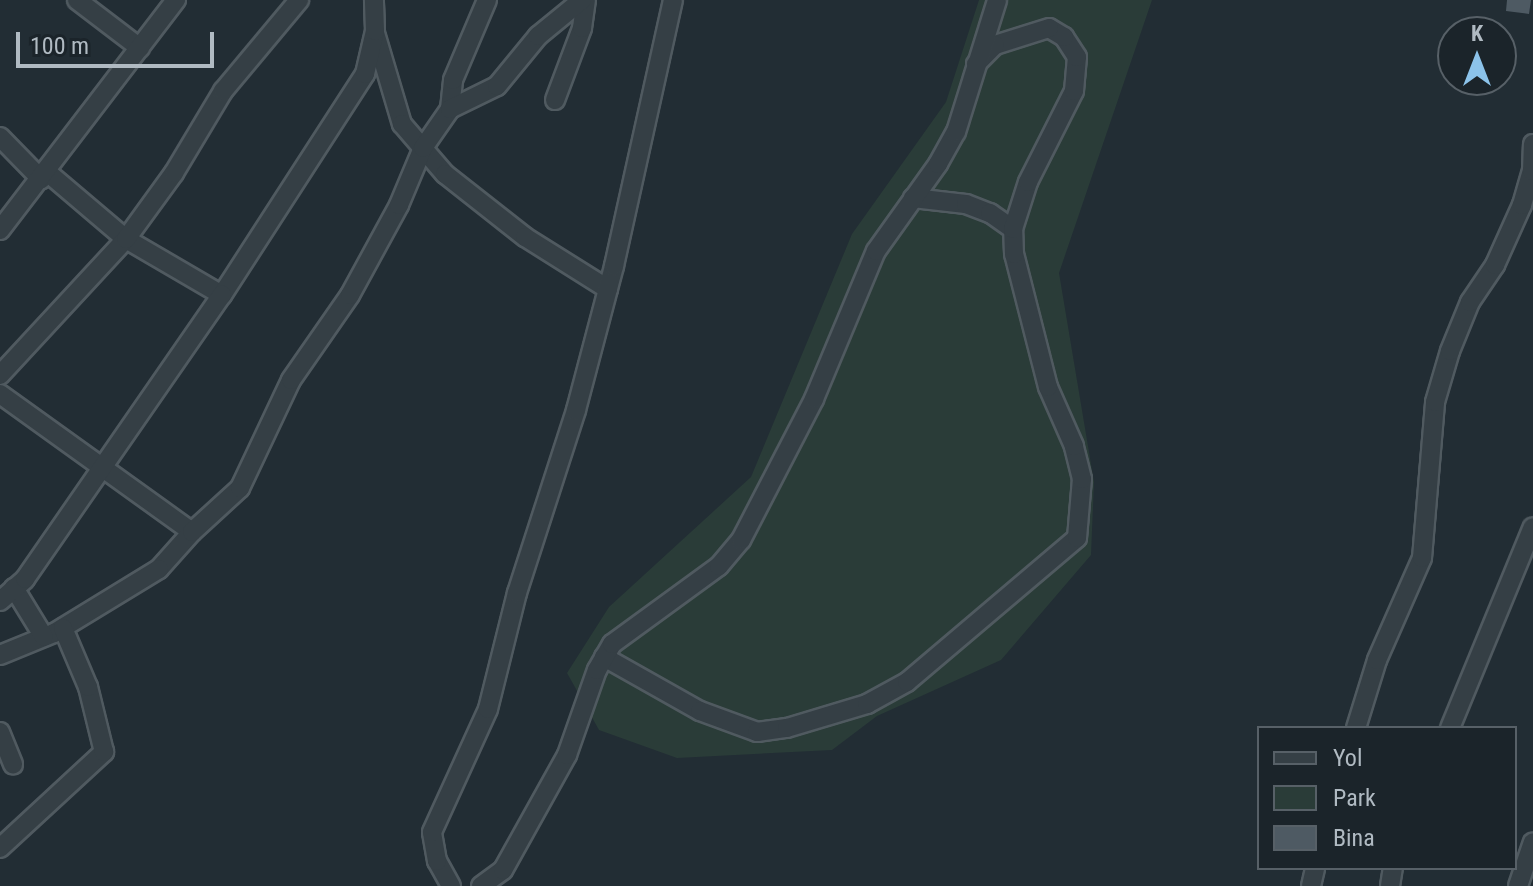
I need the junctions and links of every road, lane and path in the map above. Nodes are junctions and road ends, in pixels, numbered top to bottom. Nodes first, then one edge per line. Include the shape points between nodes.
1 (77, 0) edge
2 (176, 0) edge
3 (299, 0) edge
4 (374, 0) edge
5 (487, 0) edge
6 (584, 0) edge
7 (673, 0) edge
8 (997, 0) edge
9 (375, 31) junction
10 (140, 48) junction
11 (976, 64) junction
12 (555, 100) dead end
13 (450, 109) junction
14 (0, 137) edge
15 (1533, 144) edge
16 (423, 148) junction
17 (44, 175) junction
18 (913, 198) junction
19 (1013, 229) junction
20 (0, 230) edge
21 (126, 239) junction
22 (608, 289) junction
23 (222, 295) junction
24 (0, 375) edge
25 (4, 405) edge
26 (102, 468) junction
27 (1533, 527) edge
28 (192, 532) junction
29 (7, 594) edge
30 (63, 628) junction
31 (44, 637) junction
32 (0, 655) edge
33 (604, 657) junction
34 (1357, 726) edge
35 (1451, 726) edge
36 (0, 732) edge
37 (13, 764) dead end
38 (1533, 842) edge
39 (0, 848) edge
40 (451, 886) edge
41 (481, 886) edge
42 (1518, 886) edge

1 - 10 street
2 - 10 street
3 - 21 street via 223,91
4 - 9 street
5 - 13 street via 453,80
6 - 12 street via 582,28
6 - 13 street via 538,36 497,86
7 - 22 street
8 - 11 street
9 - 16 street via 402,124
9 - 23 street via 365,74
10 - 17 street
11 - 18 street via 956,132
11 - 19 street via 995,45 1049,28 1064,37 1077,57 1074,91 1028,182
13 - 16 street
14 - 17 street
15 - 34 street via 1522,205 1450,351 1435,402 1422,558 1377,660
16 - 22 street via 445,174 525,237
16 - 28 street via 350,295 291,380 240,488
17 - 20 street
17 - 21 street
18 - 19 street via 966,204
18 - 33 street via 871,261 814,399 741,540 719,566 612,644
19 - 33 street via 1014,254 1048,387 1082,479 1077,538 907,682 867,704 787,728 757,732 700,711
21 - 23 street
21 - 24 street
22 - 40 street via 488,709 432,832 437,861
23 - 26 street
25 - 26 street
26 - 28 street
26 - 29 street via 25,579
27 - 35 street
28 - 30 street via 159,569
29 - 31 street
30 - 31 street
30 - 39 street via 88,687 104,752
31 - 32 street
33 - 41 street via 567,755 503,870
36 - 37 street
38 - 42 street

